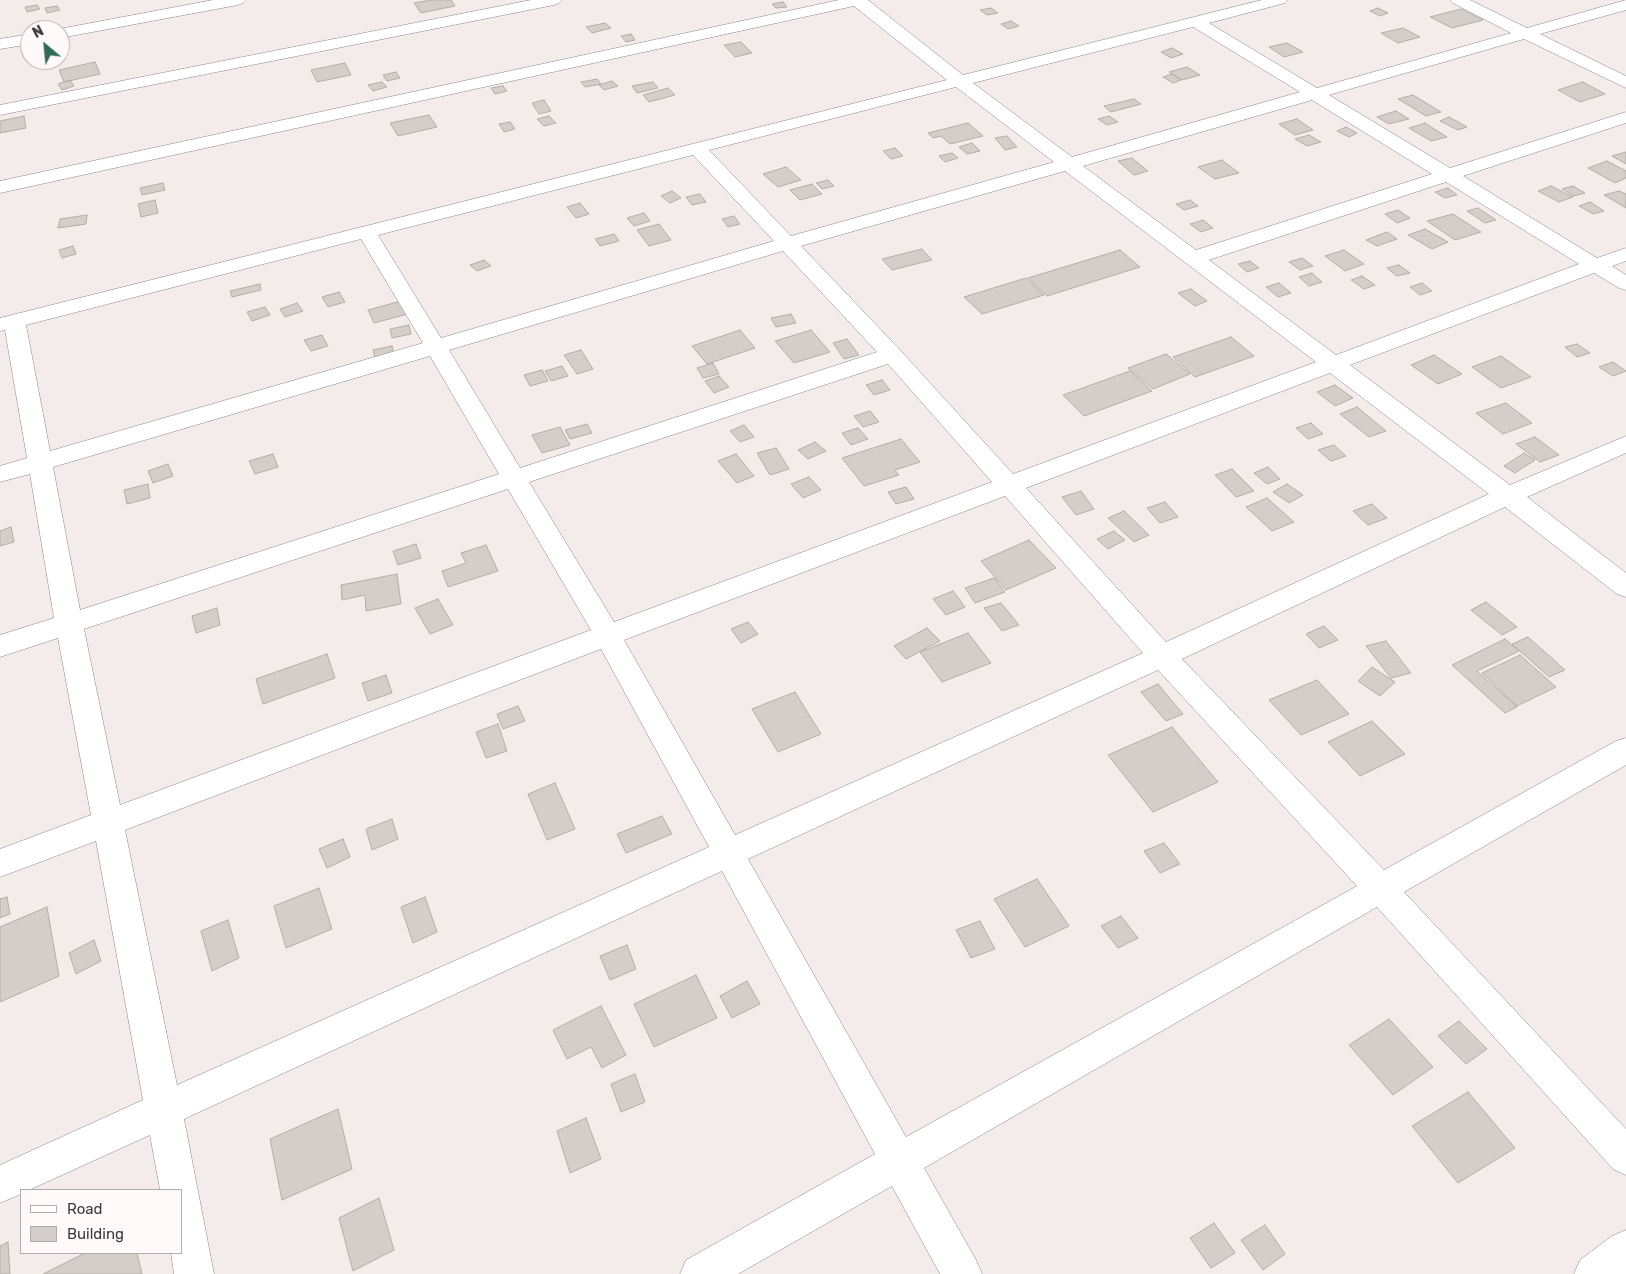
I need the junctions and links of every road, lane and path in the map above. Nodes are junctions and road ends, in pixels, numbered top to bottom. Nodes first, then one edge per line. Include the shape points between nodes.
1 (238, 0) edge
2 (554, 0) edge
3 (858, 0) edge
4 (1280, 0) edge
5 (1458, 0) edge
6 (1626, 4) edge
7 (1195, 21) junction
8 (70, 31) edge
9 (1525, 33) junction
10 (20, 41) edge
11 (0, 44) edge
12 (959, 81) junction
13 (1626, 83) edge
14 (1315, 93) junction
15 (0, 110) edge
16 (1626, 117) edge
17 (696, 147) junction
18 (1068, 164) junction
19 (1449, 175) junction
20 (0, 187) edge
21 (366, 232) junction
22 (787, 244) junction
23 (1626, 254) edge
24 (1193, 258) junction
25 (1595, 265) junction
26 (1626, 284) edge
27 (7, 323) edge
28 (436, 346) junction
29 (892, 355) junction
30 (1332, 363) junction
31 (1626, 444) edge
32 (40, 462) junction
33 (0, 474) edge
34 (514, 478) junction
35 (1009, 486) junction
36 (1508, 496) junction
37 (1626, 587) edge
38 (70, 623) junction
39 (608, 636) junction
40 (0, 646) edge
41 (1162, 656) junction
42 (1626, 750) edge
43 (108, 823) junction
44 (729, 853) junction
45 (0, 863) edge
46 (1381, 889) junction
47 (164, 1109) junction
48 (1626, 1156) edge
49 (899, 1162) junction
50 (0, 1184) edge
51 (179, 1189) edge
52 (182, 1208) edge
53 (1626, 1250) edge
54 (194, 1274) edge
55 (700, 1274) edge
56 (962, 1274) edge
57 (1594, 1274) edge

1 - 8 street
2 - 15 street
3 - 12 street
3 - 20 street
4 - 7 street
5 - 9 street
6 - 9 street
7 - 12 street
7 - 14 street
9 - 13 street
9 - 14 street
10 - 11 street
12 - 17 street
12 - 18 street
14 - 18 street
14 - 19 street
16 - 19 street
17 - 21 street
17 - 22 street
18 - 22 street
18 - 24 street
19 - 24 street
19 - 25 street
21 - 27 street
21 - 28 street
22 - 28 street
22 - 29 street
23 - 25 street
24 - 30 street
25 - 26 street
25 - 30 street
27 - 32 street
28 - 32 street
28 - 34 street
29 - 34 street
29 - 35 street
30 - 35 street
30 - 36 street
31 - 36 street
32 - 33 street
32 - 38 street
34 - 38 street
34 - 39 street
35 - 39 street
35 - 41 street
36 - 37 street
36 - 41 street
38 - 40 street
38 - 43 street
39 - 43 street
39 - 44 street
41 - 44 street
41 - 46 street
42 - 46 street
43 - 45 street
43 - 47 street
44 - 47 street
44 - 49 street
46 - 48 street
46 - 49 street
47 - 50 street
47 - 51 street
49 - 55 street
49 - 56 street
52 - 54 street
53 - 57 street

